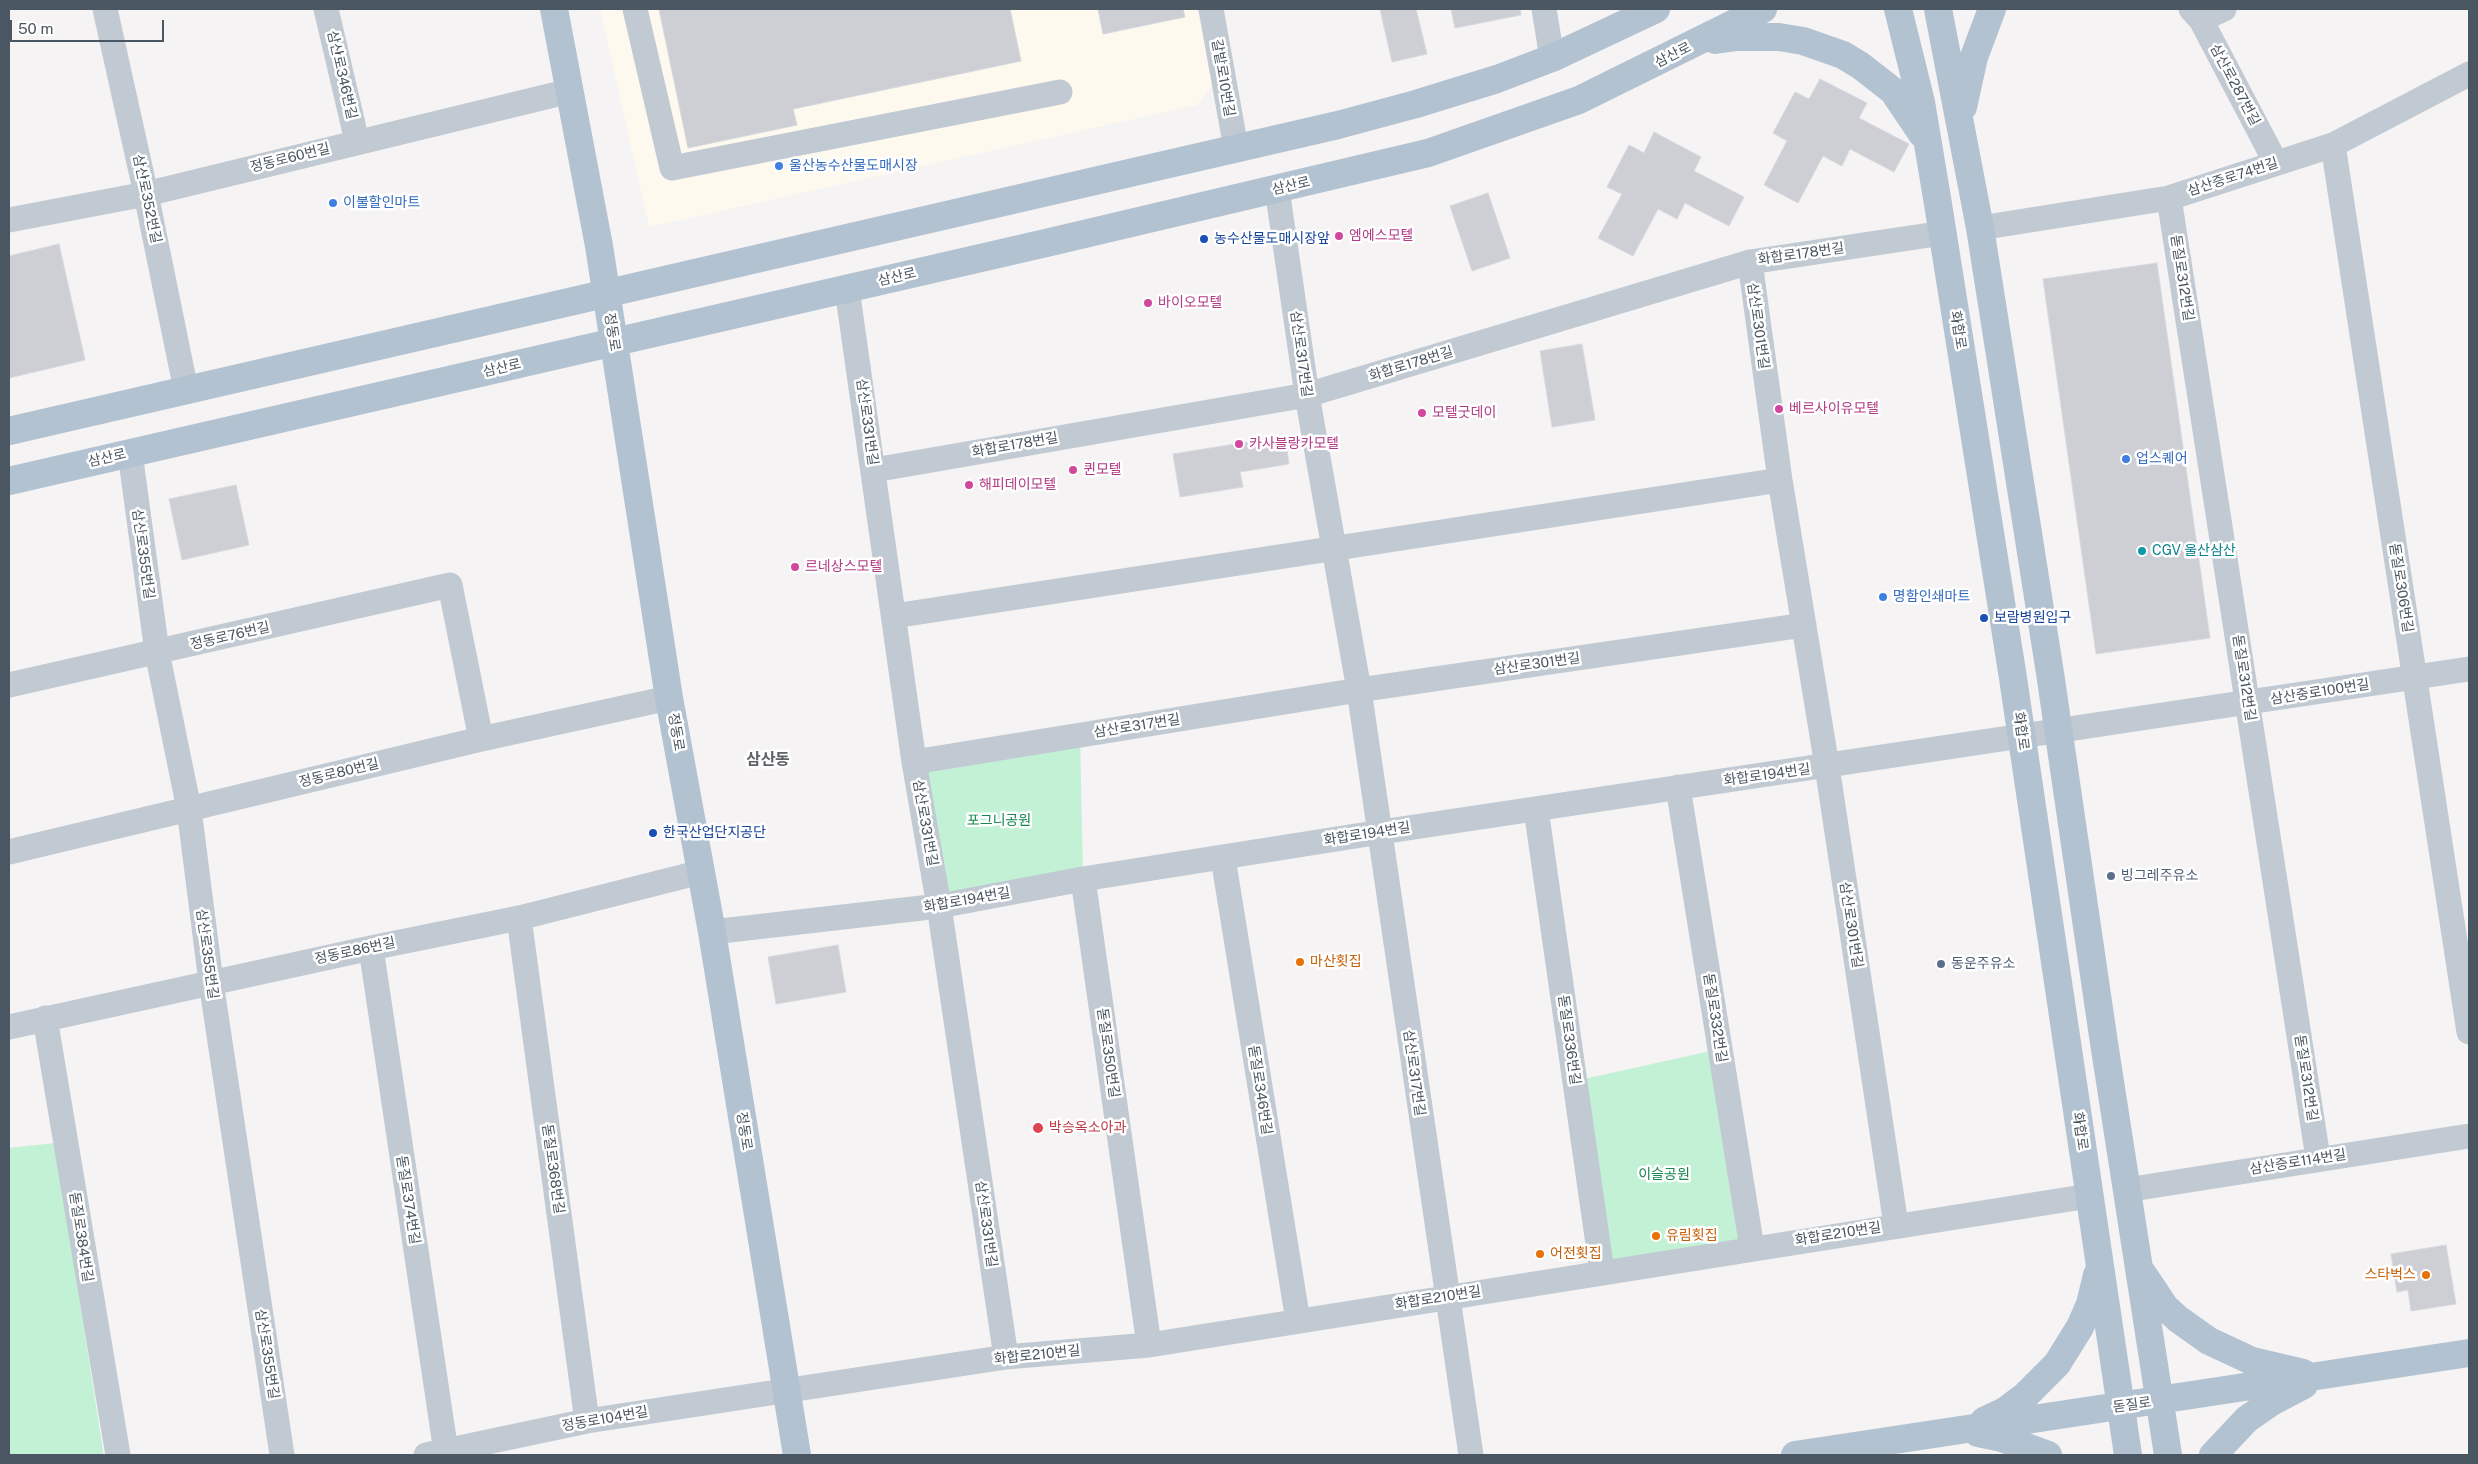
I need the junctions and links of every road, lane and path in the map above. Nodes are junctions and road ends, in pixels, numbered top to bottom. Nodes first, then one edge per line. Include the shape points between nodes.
1 (105, 9) edge
2 (326, 9) edge
3 (554, 9) edge
4 (635, 9) edge
5 (1211, 9) edge
6 (1544, 9) edge
7 (1656, 9) edge
8 (1763, 9) edge
9 (1898, 9) edge
10 (1938, 9) edge
11 (1992, 9) edge
12 (2224, 9) edge
13 (2196, 15) edge
14 (1692, 45) junction
15 (1552, 58) junction
16 (2469, 74) edge
17 (570, 91) junction
18 (1060, 92) dead end
19 (1961, 123) junction
20 (357, 141) junction
21 (2333, 145) junction
22 (1236, 148) junction
23 (1930, 154) junction
24 (2276, 163) junction
25 (1277, 189) junction
26 (146, 194) junction
27 (2169, 198) junction
28 (9, 220) edge
29 (1980, 228) junction
30 (1943, 233) junction
31 (1750, 262) junction
32 (847, 289) junction
33 (606, 293) junction
34 (614, 342) junction
35 (186, 390) junction
36 (1307, 395) junction
37 (9, 432) edge
38 (130, 453) junction
39 (874, 470) junction
40 (1780, 480) junction
41 (9, 481) edge
42 (1335, 548) junction
43 (894, 616) junction
44 (1804, 625) junction
45 (157, 652) junction
46 (2469, 669) edge
47 (2415, 677) junction
48 (9, 685) edge
49 (1359, 690) junction
50 (670, 698) junction
51 (2247, 703) junction
52 (2058, 731) junction
53 (2022, 737) junction
54 (480, 739) junction
55 (914, 762) junction
56 (1827, 766) junction
57 (1678, 788) junction
58 (189, 809) junction
59 (1536, 809) junction
60 (1380, 832) junction
61 (9, 852) edge
62 (1223, 858) junction
63 (701, 872) junction
64 (1083, 879) junction
65 (939, 906) junction
66 (519, 918) junction
67 (712, 932) junction
68 (370, 948) junction
69 (211, 982) junction
70 (45, 1018) junction
71 (9, 1027) edge
72 (2469, 1032) edge
73 (2469, 1136) edge
74 (2318, 1158) junction
75 (2126, 1190) junction
76 (2089, 1196) junction
77 (1896, 1225) junction
78 (1752, 1248) junction
79 (2137, 1260) junction
80 (2099, 1264) junction
81 (1602, 1272) junction
82 (1446, 1297) junction
83 (1298, 1321) junction
84 (1149, 1345) junction
85 (2469, 1353) edge
86 (1006, 1357) junction
87 (2326, 1375) junction
88 (786, 1390) junction
89 (2159, 1401) junction
90 (2121, 1406) junction
91 (587, 1421) junction
92 (1957, 1431) junction
93 (436, 1454) edge
94 (118, 1455) edge
95 (282, 1455) edge
96 (797, 1455) edge
97 (1471, 1455) edge
98 (1795, 1455) edge
99 (2048, 1455) edge
100 (2128, 1455) edge
101 (2168, 1455) edge
102 (2213, 1455) edge

1 - 26 street, 삼산로352번길
2 - 20 street, 삼산로346번길
3 - 17 main road, 정동로
4 - 18 street via 672,168
5 - 22 street, 갈밭로10번길
6 - 15 street
7 - 15 main road
8 - 14 main road, 삼산로
9 - 23 main road, 화합로
10 - 19 main road
11 - 19 main road via 1974,57
12 - 13 street
13 - 24 street, 삼산로287번길
14 - 23 main road via 1737,37 1772,36 1803,41 1843,55 1893,92 1915,122
14 - 25 main road, 삼산로 via 1578,100 1510,126 1428,152
15 - 22 main road via 1416,104
16 - 21 street, 삼산중로74번길
17 - 20 street, 정동로60번길
17 - 33 main road, 정동로
19 - 29 main road
20 - 26 street, 정동로60번길
21 - 24 street, 삼산중로74번길
21 - 47 street, 돋질로306번길
22 - 33 main road
23 - 30 main road, 화합로
24 - 27 street, 삼산중로74번길
25 - 32 main road, 삼산로
25 - 36 street, 삼산로317번길
26 - 28 street, 정동로60번길
26 - 35 street, 삼산로352번길
27 - 29 street, 삼산중로74번길
27 - 51 street, 돋질로312번길
29 - 52 main road
30 - 31 street, 화합로178번길
30 - 53 main road, 화합로
31 - 36 street, 화합로178번길
31 - 40 street, 삼산로301번길
32 - 34 main road, 삼산로
32 - 39 street, 삼산로331번길
33 - 34 main road, 정동로
33 - 35 main road
34 - 38 main road, 삼산로
34 - 50 main road, 정동로
35 - 37 main road
36 - 39 street, 화합로178번길
36 - 42 street, 삼산로317번길
38 - 41 main road, 삼산로
38 - 45 street, 삼산로355번길
39 - 43 street, 삼산로331번길
40 - 42 street
40 - 44 street, 삼산로301번길
42 - 43 street
42 - 49 street, 삼산로317번길
43 - 55 street, 삼산로331번길
44 - 49 street, 삼산로301번길
44 - 56 street, 삼산로301번길
45 - 48 street, 정동로76번길
45 - 54 street, 정동로76번길 via 450,585
45 - 58 street, 삼산로355번길
46 - 47 street, 삼산중로100번길
47 - 51 street, 삼산중로100번길
47 - 72 street, 돋질로306번길
49 - 55 street, 삼산로317번길
49 - 60 street, 삼산로317번길
50 - 54 street, 정동로80번길
50 - 63 main road, 정동로
51 - 52 street, 삼산중로100번길
51 - 74 street, 돋질로312번길
52 - 53 street, 삼산중로100번길
52 - 75 main road
53 - 56 street, 화합로194번길
53 - 76 main road, 화합로
54 - 58 street, 정동로80번길
55 - 65 street, 삼산로331번길
56 - 57 street, 화합로194번길
56 - 77 street, 삼산로301번길
57 - 59 street, 화합로194번길
57 - 78 street, 돋질로332번길
58 - 61 street, 정동로80번길
58 - 69 street, 삼산로355번길
59 - 60 street, 화합로194번길
59 - 81 street, 돋질로336번길
60 - 62 street, 화합로194번길
60 - 82 street, 삼산로317번길
62 - 64 street, 화합로194번길
62 - 83 street, 돋질로346번길
63 - 66 street, 정동로86번길
63 - 67 main road, 정동로
64 - 65 street, 화합로194번길
64 - 84 street, 돋질로350번길
65 - 67 street, 화합로194번길
65 - 86 street, 삼산로331번길
66 - 68 street, 정동로86번길
66 - 91 street, 돋질로368번길
67 - 88 main road, 정동로
68 - 69 street, 정동로86번길
68 - 93 street, 돋질로374번길
69 - 70 street, 정동로86번길
69 - 95 street, 삼산로355번길
70 - 71 street, 정동로86번길
70 - 94 street, 돋질로384번길
73 - 74 street, 삼산중로114번길
74 - 75 street, 삼산중로114번길
75 - 79 main road
76 - 77 street, 화합로210번길
76 - 80 main road, 화합로
77 - 78 street, 화합로210번길
78 - 81 street, 화합로210번길
79 - 80 main road via 2136,1292 2124,1302 2110,1296
79 - 87 main road via 2165,1307 2209,1341 2244,1358 2274,1367
79 - 89 main road
80 - 90 main road, 화합로
80 - 92 main road via 2090,1304 2057,1364 2025,1396 2005,1410 1984,1422
81 - 82 street, 화합로210번길
82 - 83 street, 화합로210번길
82 - 97 street, 삼산로317번길
83 - 84 street, 화합로210번길
84 - 86 street, 화합로210번길
85 - 87 main road, 돋질로
86 - 88 street, 화합로210번길
87 - 89 main road, 돋질로
87 - 102 main road via 2270,1403 2247,1419
88 - 91 street, 정동로104번길
88 - 96 main road, 정동로
89 - 90 main road, 돋질로
89 - 101 main road
90 - 92 main road, 돋질로
90 - 100 main road, 화합로
91 - 93 street, 정동로104번길
92 - 98 main road, 돋질로
92 - 99 main road via 2002,1438

